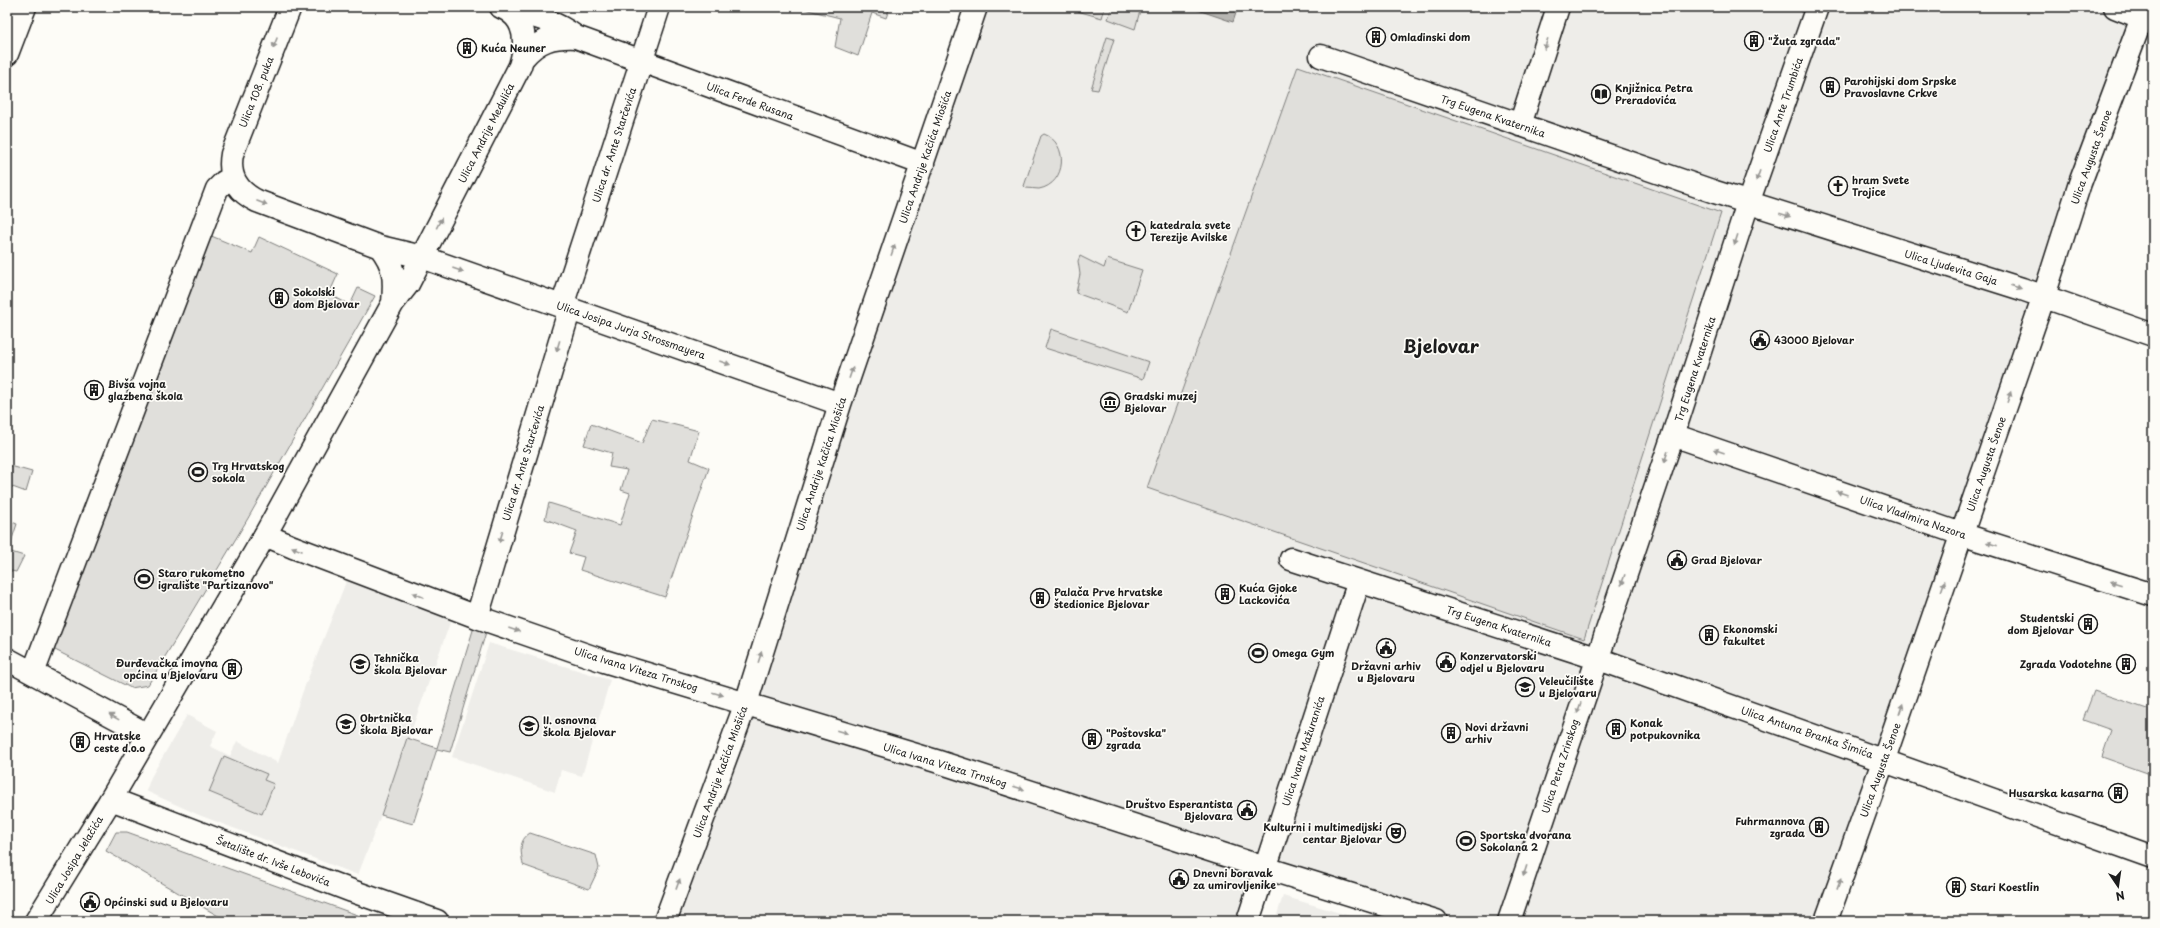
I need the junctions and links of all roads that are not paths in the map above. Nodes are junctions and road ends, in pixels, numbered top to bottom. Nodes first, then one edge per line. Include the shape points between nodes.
1 (25, 7) edge
2 (290, 7) edge
3 (659, 7) edge
4 (976, 7) edge
5 (1558, 7) edge
6 (1817, 7) edge
7 (2115, 7) edge
8 (504, 8) edge
9 (2147, 15) edge
10 (576, 37) junction
11 (7, 54) edge
12 (1321, 56) dead end
13 (523, 58) junction
14 (642, 62) junction
15 (1520, 126) junction
16 (923, 164) junction
17 (233, 178) junction
18 (1748, 203) junction
19 (380, 247) junction
20 (422, 257) junction
21 (2044, 296) junction
22 (394, 303) junction
23 (566, 307) junction
24 (2153, 335) edge
25 (840, 404) junction
26 (1673, 435) junction
27 (1962, 534) junction
28 (265, 535) junction
29 (1291, 559) dead end
30 (1359, 581) junction
31 (2153, 595) edge
32 (466, 613) junction
33 (1596, 658) junction
34 (7, 659) edge
35 (33, 673) junction
36 (746, 703) junction
37 (148, 736) junction
38 (1884, 759) junction
39 (111, 799) junction
40 (2153, 857) edge
41 (1265, 868) junction
42 (36, 921) edge
43 (437, 921) edge
44 (665, 921) edge
45 (1248, 921) edge
46 (1436, 921) edge
47 (1508, 921) edge
48 (1826, 921) edge

1 - 11 street
2 -> 17 street, Ulica 108. puka via 232,154 230,164
3 - 14 street, Ulica dr. Ante Starčevića
4 - 16 street, Ulica Andrije Kačića Miošića
5 -> 15 street
6 -> 18 street, Ulica Ante Trumbića
7 - 9 street
8 - 10 street, Ulica Ferde Rusana via 553,22
8 - 13 street, Ulica Andrije Medulića via 516,16 522,25 525,39
9 - 21 street, Ulica Augusta Šenoe via 2080,183
10 - 13 street, Ulica Ferde Rusana via 562,36 540,42
10 - 14 street, Ulica Ferde Rusana
12 - 15 street, Trg Eugena Kvaternika
20 -> 13 street, Ulica Andrije Medulića
14 - 16 street, Ulica Ferde Rusana
14 - 23 street, Ulica dr. Ante Starčevića
15 - 18 street, Trg Eugena Kvaternika
25 -> 16 street, Ulica Andrije Kačića Miošića
17 -> 19 street via 242,192 257,201
17 - 35 street via 220,185 214,196
18 -> 21 street, Ulica Ljudevita Gaja
18 -> 26 street, Trg Eugena Kvaternika
19 - 20 street
19 - 22 street via 392,265
20 - 22 street via 408,284
20 -> 23 street, Ulica Josipa Jurja Strossmayera
21 - 24 street, Ulica Ljudevita Gaja
27 -> 21 street, Ulica Augusta Šenoe
22 - 28 street
23 -> 25 street, Ulica Josipa Jurja Strossmayera
23 -> 32 street, Ulica dr. Ante Starčevića
36 -> 25 street, Ulica Andrije Kačića Miošića
27 -> 26 street, Ulica Vladimira Nazora
26 -> 33 street, Trg Eugena Kvaternika
31 -> 27 street, Ulica Vladimira Nazora
38 -> 27 street, Ulica Augusta Šenoe
32 -> 28 street, Ulica Ivana Viteza Trnskog
28 - 37 street
29 - 30 street, Trg Eugena Kvaternika
30 - 33 street, Trg Eugena Kvaternika
30 - 41 street, Ulica Ivana Mažuranića
32 -> 36 street, Ulica Ivana Viteza Trnskog via 604,661
33 - 38 street, Ulica Antuna Branka Šimića
33 -> 47 street, Ulica Petra Zrinskog
34 - 35 street
37 -> 35 street
36 -> 41 street, Ulica Ivana Viteza Trnskog
44 -> 36 street, Ulica Andrije Kačića Miošića
37 - 39 street
38 - 40 street, Ulica Antuna Branka Šimića
48 -> 38 street, Ulica Augusta Šenoe
39 - 42 street, Ulica Josipa Jelačića
39 - 43 street, Šetalište dr. Ivše Lebovića
41 - 45 street, Ulica Ivana Mažuranića
41 - 46 street, Ulica Ivana Viteza Trnskog

